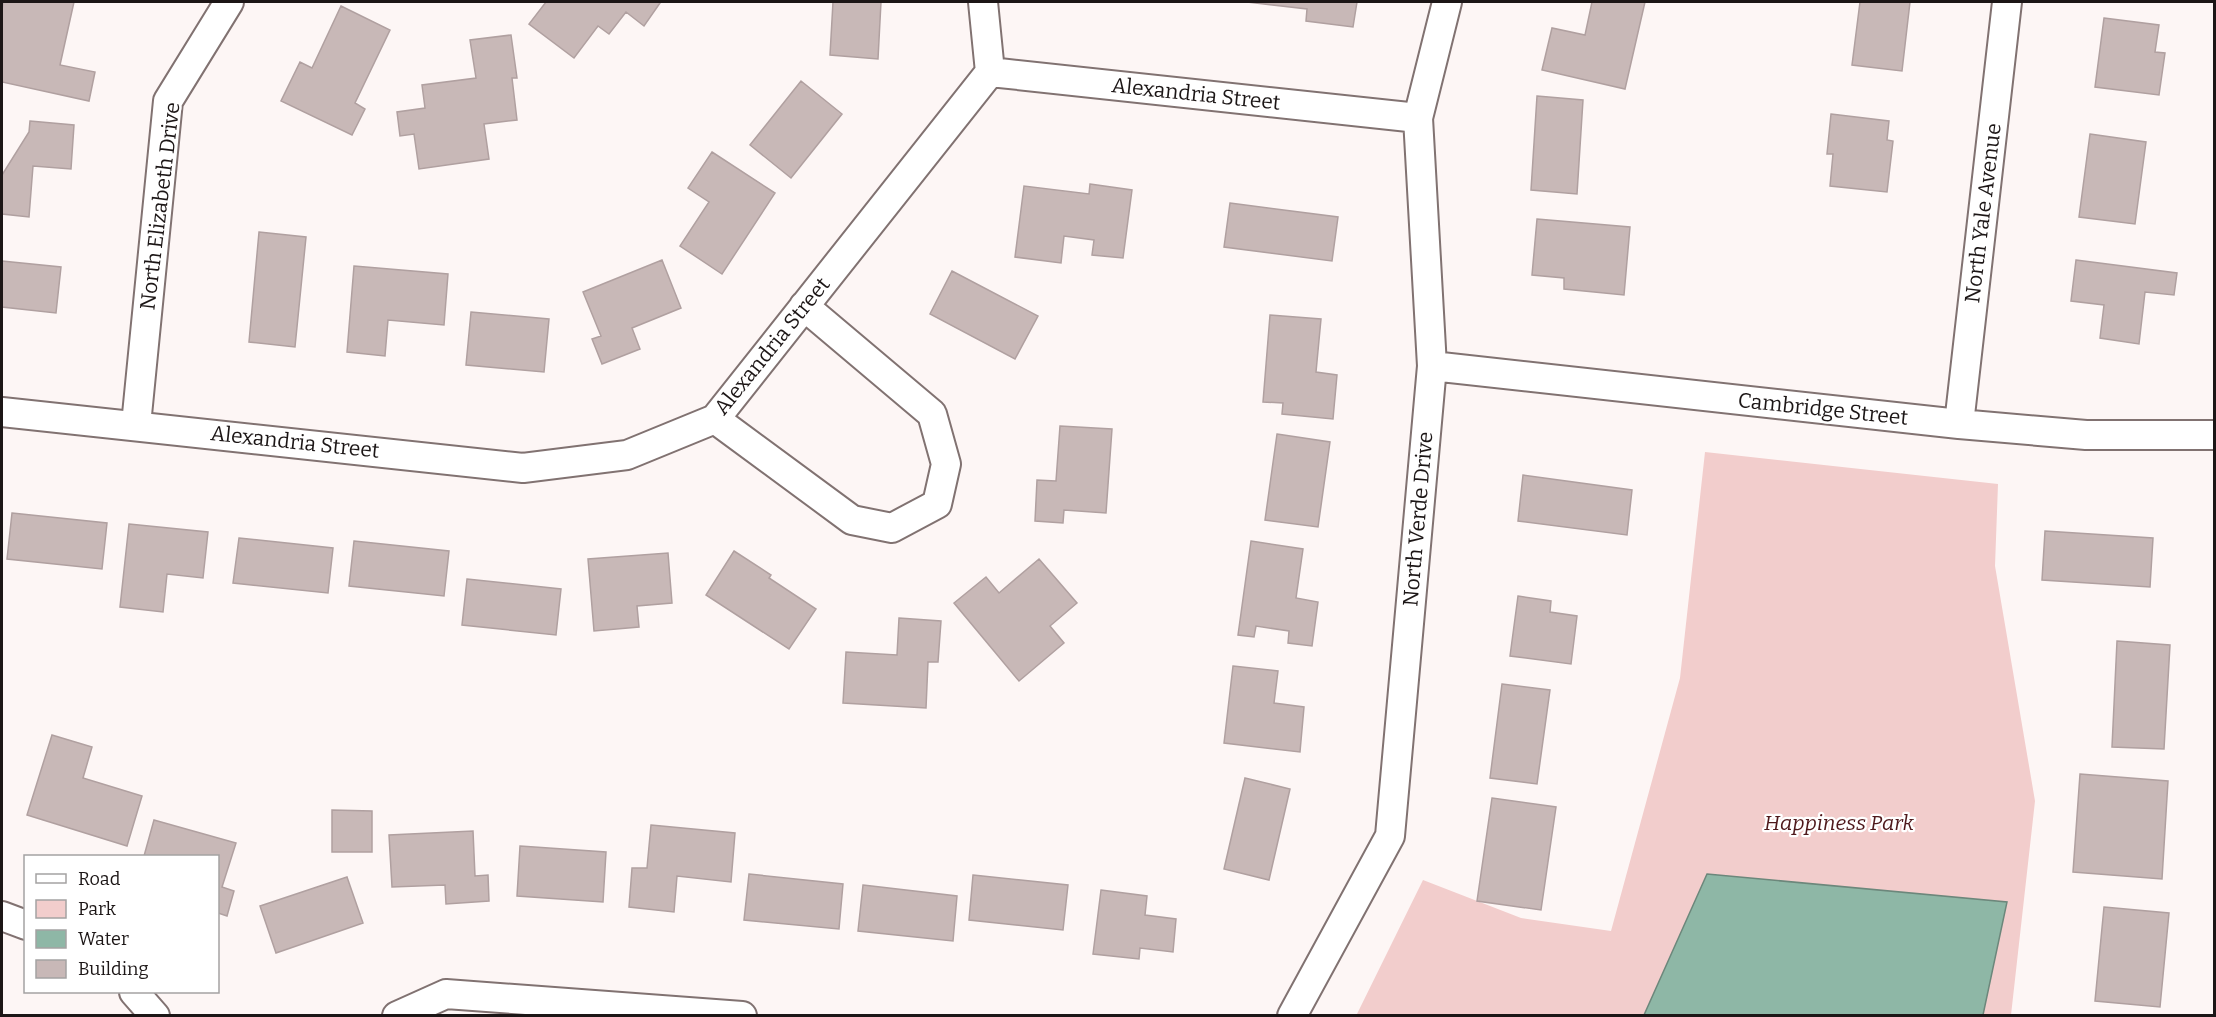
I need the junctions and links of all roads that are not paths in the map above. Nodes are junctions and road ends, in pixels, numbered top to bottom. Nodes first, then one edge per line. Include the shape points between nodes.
1 (229, 2) edge
2 (983, 2) edge
3 (1447, 2) edge
4 (2007, 2) edge
5 (990, 72) junction
6 (1418, 118) junction
7 (804, 306) junction
8 (1432, 366) junction
9 (2, 412) edge
10 (715, 419) junction
11 (1959, 424) junction
12 (136, 425) junction
13 (2214, 435) edge
14 (2, 916) edge
15 (24, 924) edge
16 (135, 993) edge
17 (155, 1016) edge
18 (397, 1016) edge
19 (742, 1016) edge
20 (1292, 1016) edge

1 - 12 street, North Elizabeth Drive via 168,100
2 - 5 street
3 - 6 street, North Verde Drive
4 - 11 street, North Yale Avenue
5 - 6 street, Alexandria Street
5 - 7 street, Alexandria Street
6 - 8 street, North Verde Drive
7 - 10 street, Alexandria Street
7 - 10 street via 932,414 946,464 937,504 892,528 852,520
8 - 11 street, Cambridge Street
8 - 20 street, North Verde Drive via 1390,836
9 - 12 street, Alexandria Street
10 - 12 street, Alexandria Street via 627,455 522,468
11 - 13 street, Cambridge Street via 2086,435
14 - 15 street
16 - 17 street
18 - 19 street via 446,994

